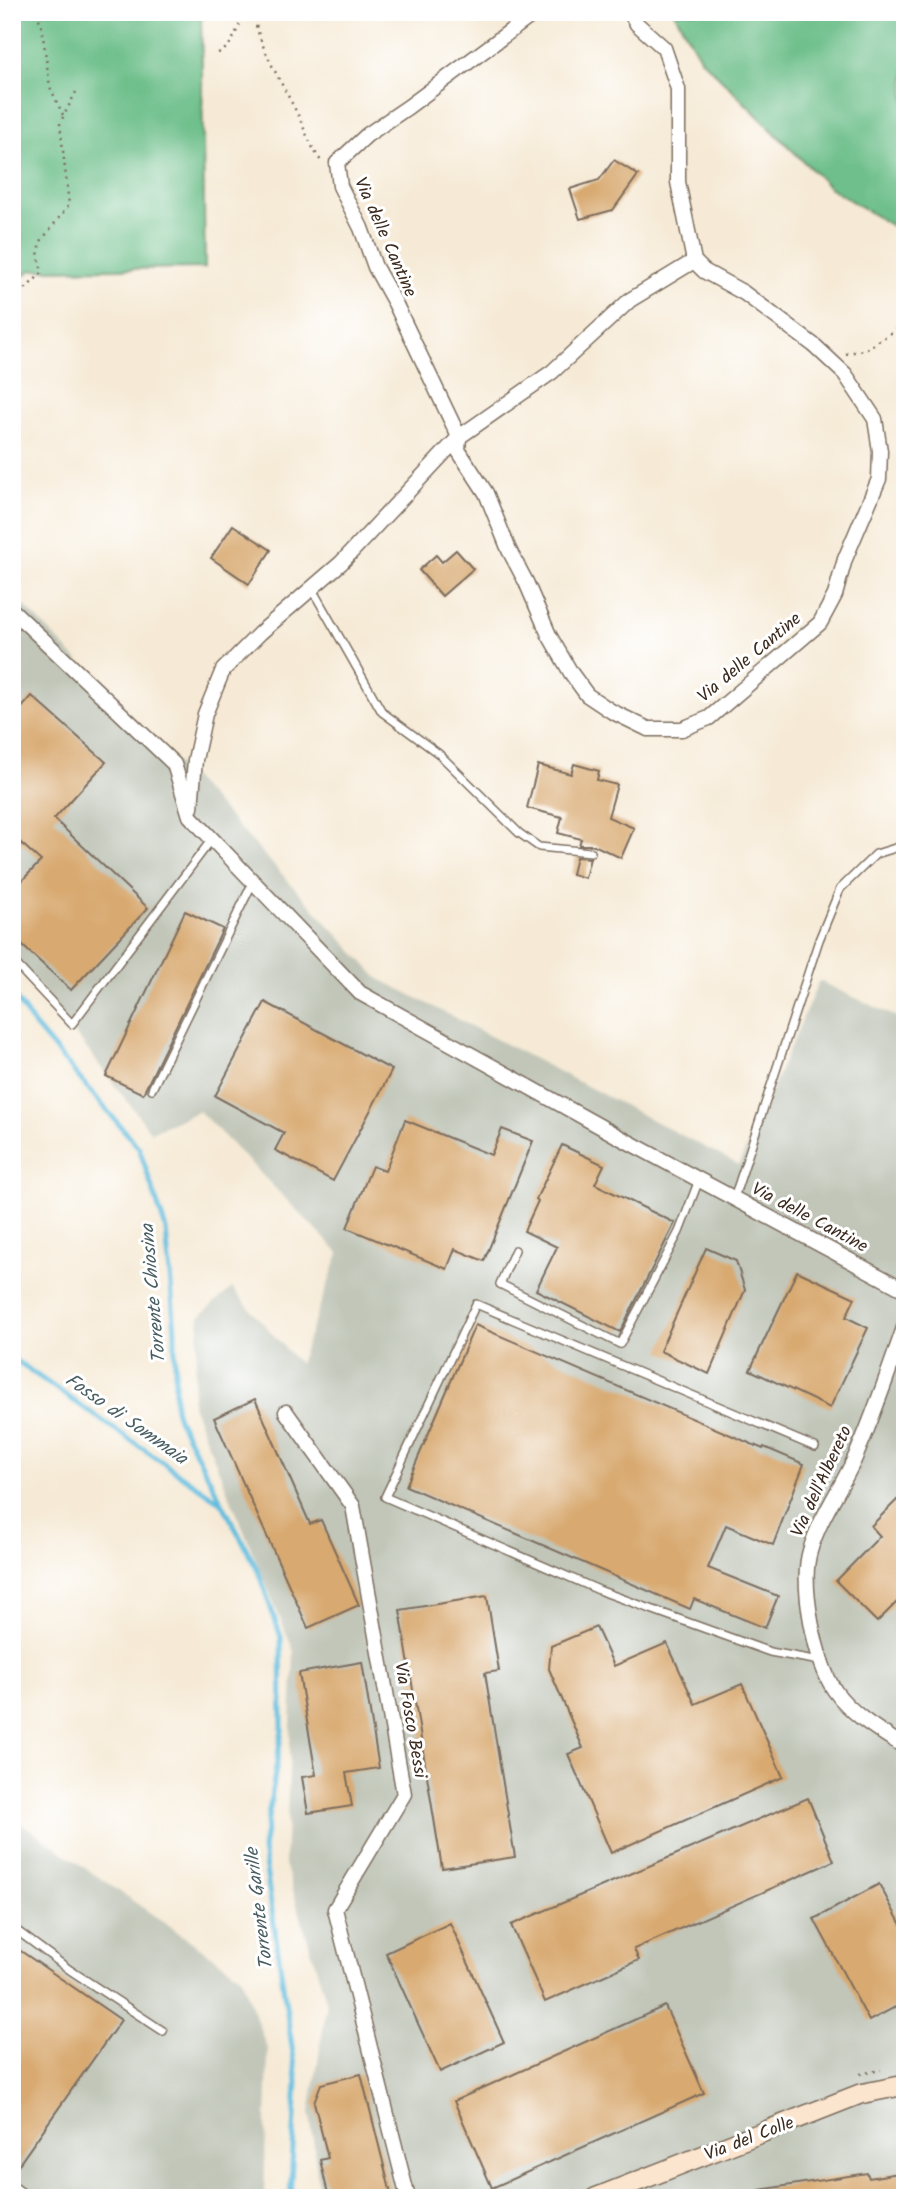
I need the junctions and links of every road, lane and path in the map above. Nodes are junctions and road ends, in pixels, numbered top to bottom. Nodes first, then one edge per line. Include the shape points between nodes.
1 (37, 12) edge
2 (536, 12) edge
3 (630, 12) edge
4 (254, 14) edge
5 (218, 52) dead end
6 (76, 92) dead end
7 (64, 115) junction
8 (338, 173) junction
9 (694, 261) junction
10 (12, 293) edge
11 (905, 324) edge
12 (829, 359) junction
13 (458, 437) junction
14 (312, 588) junction
15 (12, 610) edge
16 (190, 816) junction
17 (212, 839) junction
18 (905, 845) edge
19 (591, 852) dead end
20 (253, 881) junction
21 (12, 960) edge
22 (152, 1089) dead end
23 (699, 1180) junction
24 (733, 1198) junction
25 (515, 1250) dead end
26 (905, 1290) edge
27 (905, 1325) edge
28 (286, 1412) dead end
29 (815, 1447) dead end
30 (821, 1661) junction
31 (905, 1747) edge
32 (12, 1927) edge
33 (163, 2031) dead end
34 (905, 2085) edge
35 (12, 2185) edge
36 (30, 2198) edge
37 (408, 2198) edge
38 (595, 2198) edge

1 - 7 path via 50,87
2 - 8 street, Via delle Cantine via 367,135 337,163
3 - 9 street via 636,24 664,48 678,89 678,182
4 - 5 path via 242,20 231,45
4 - 8 path via 259,38 306,138 320,160
6 - 7 path
7 - 10 path via 60,130 69,205 41,241 42,273 24,290
8 - 13 street, Via delle Cantine via 375,267
9 - 12 street, Via delle Cantine via 772,313
9 - 13 street via 631,300 552,372
11 - 12 path via 866,349
12 - 13 street, Via delle Cantine via 845,374 875,419 880,451 879,479 835,595 820,623 709,718 682,729 648,729 587,695 549,635 486,493 458,450
13 - 14 street
14 - 16 street via 223,670 202,726
14 - 19 lane via 382,712 439,754 539,847
15 - 16 street, Via delle Cantine via 174,764
16 - 17 street, Via delle Cantine
17 - 20 street, Via delle Cantine
17 - 21 lane via 72,1024
18 - 24 lane via 876,854 840,889
20 - 22 lane
20 - 23 street, Via delle Cantine via 360,993
23 - 24 street, Via delle Cantine
23 - 25 lane via 679,1232 620,1344 500,1284
24 - 26 street, Via delle Cantine
27 - 30 street, Via dell'Albereto via 854,1461 810,1552 808,1588
28 - 37 street, Via Fosco Bessi via 353,1506 404,1794 335,1909
29 - 30 lane via 476,1304 385,1497 601,1591 770,1652
30 - 31 street, Via dell'Albereto via 834,1690 858,1716
32 - 33 lane
34 - 38 main road, Via del Colle via 859,2094
35 - 36 lane

